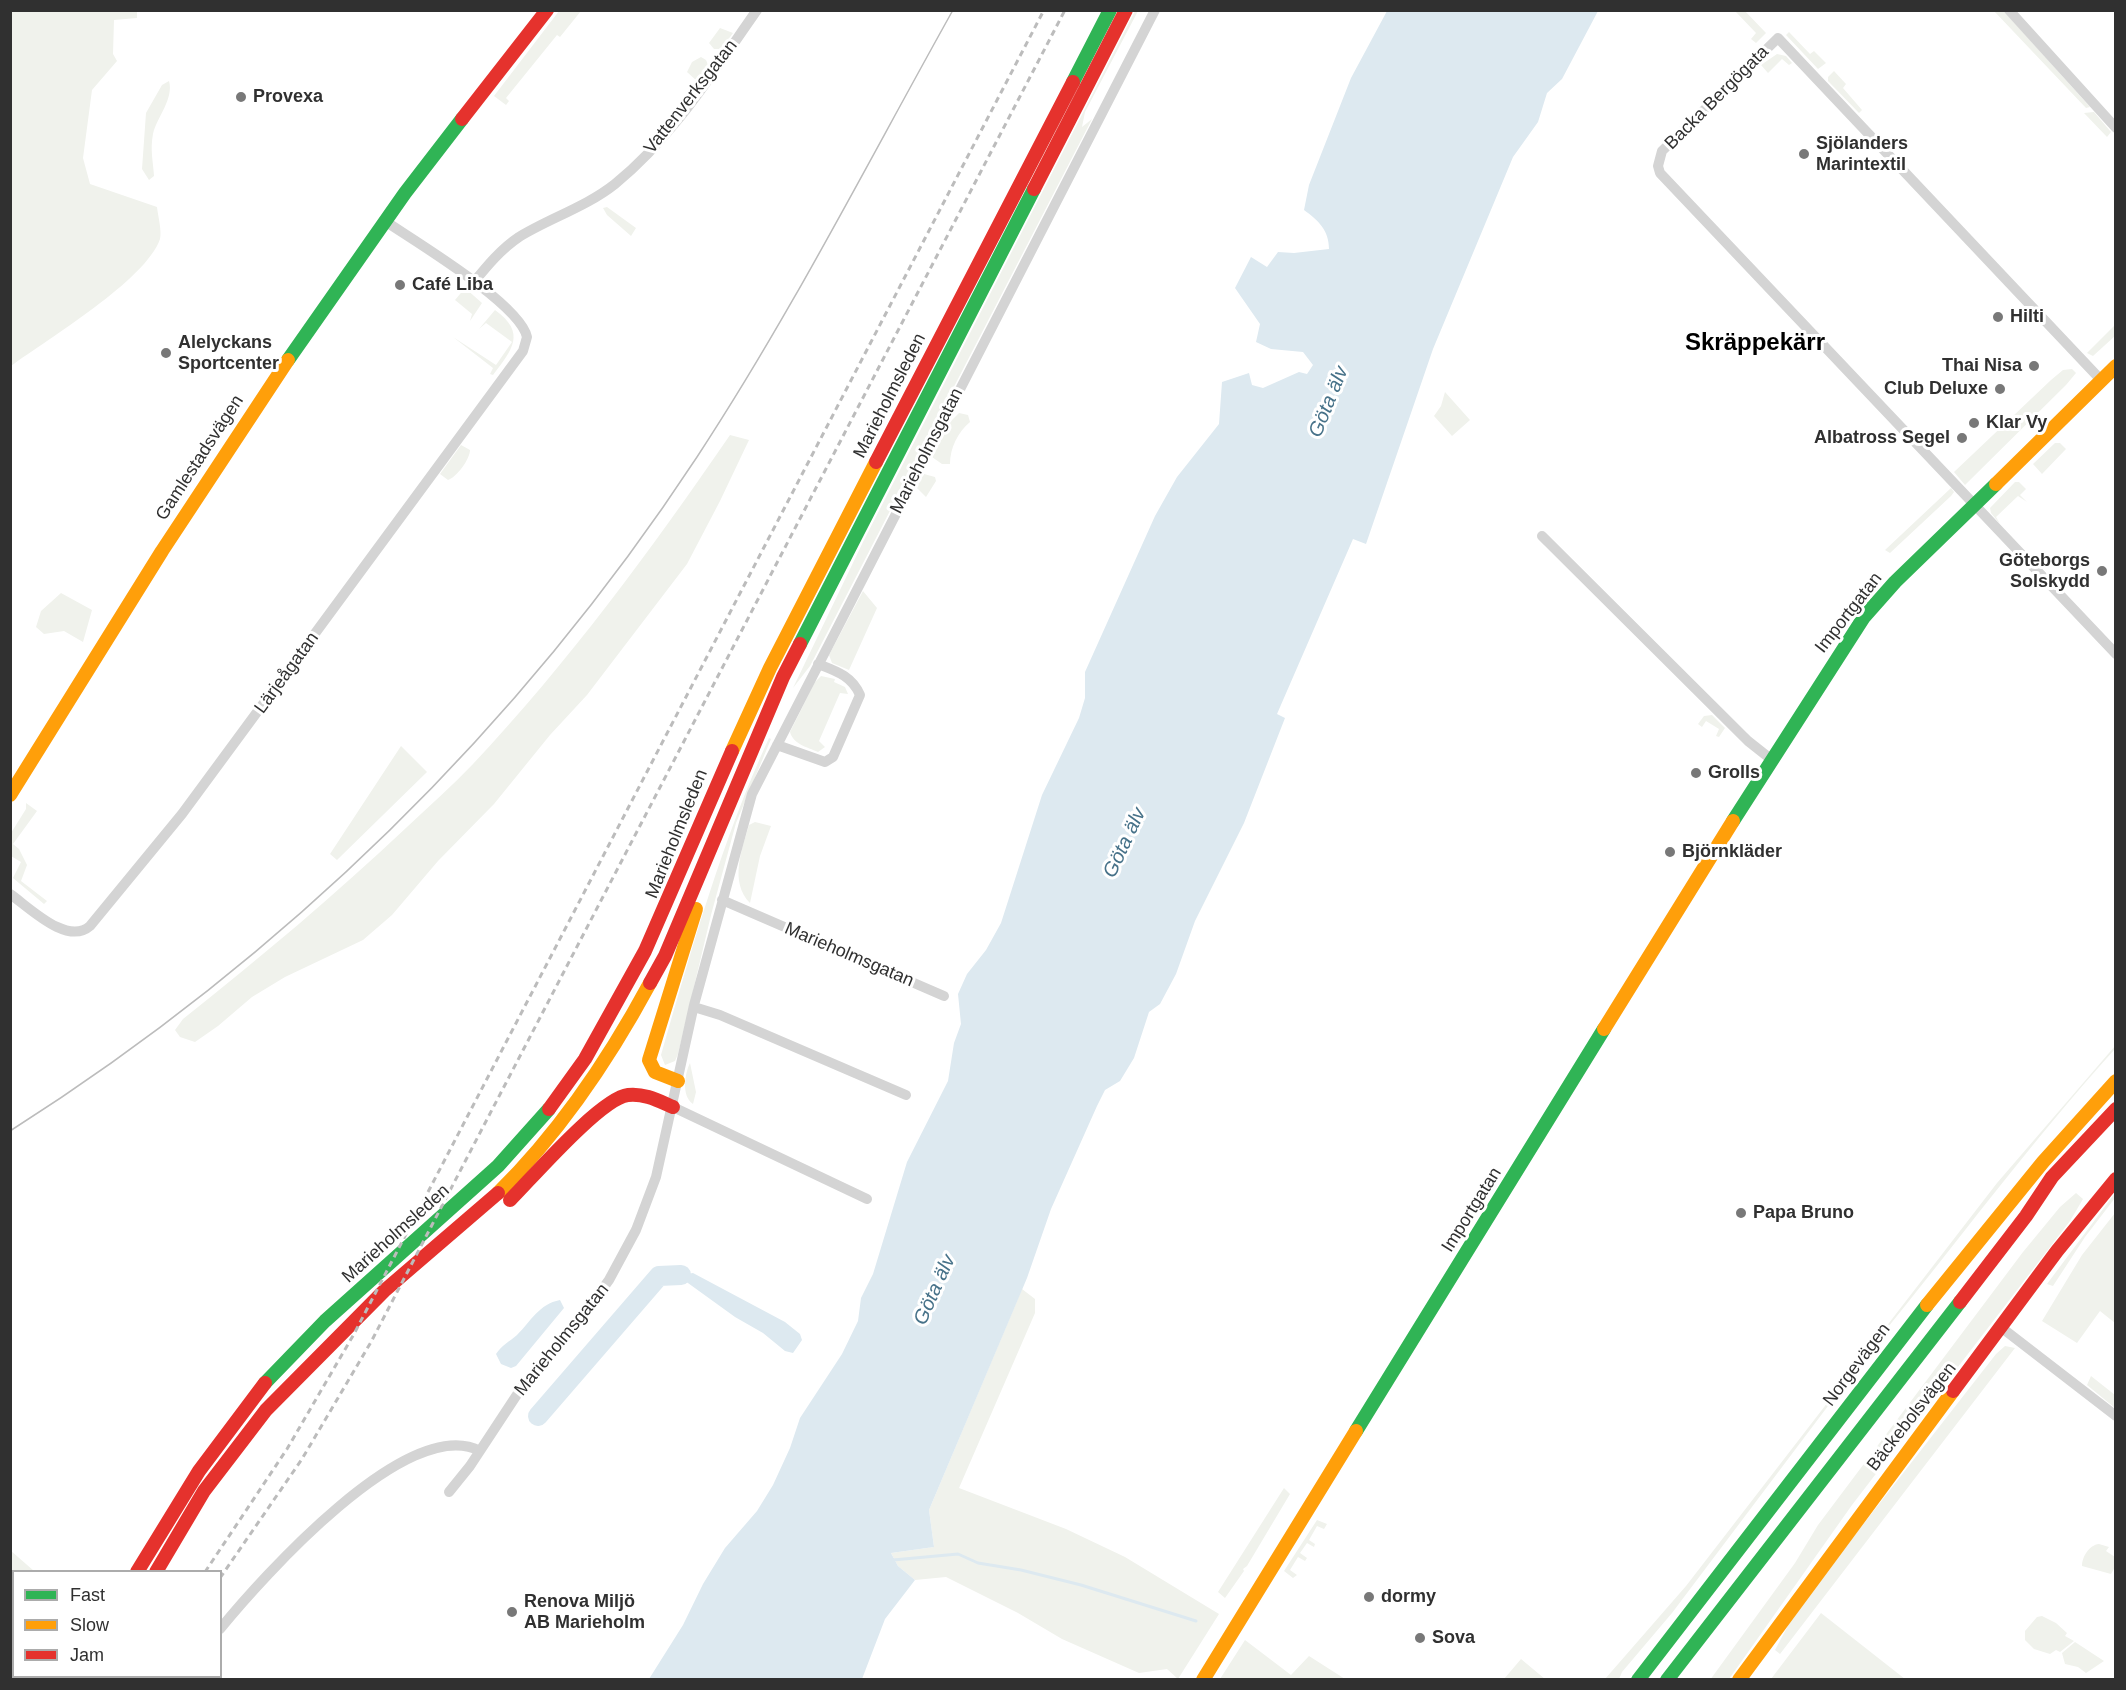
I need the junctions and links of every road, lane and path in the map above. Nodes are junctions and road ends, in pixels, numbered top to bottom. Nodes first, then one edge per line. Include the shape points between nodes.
1 (547, 10) edge
2 (757, 10) edge
3 (1110, 10) edge
4 (1126, 10) edge
5 (1155, 10) edge
6 (2009, 10) edge
7 (2115, 128) edge
8 (385, 221) junction
9 (474, 282) junction
10 (2115, 366) edge
11 (2101, 380) junction
12 (1974, 504) junction
13 (1542, 536) dead end
14 (2115, 654) edge
15 (818, 664) junction
16 (777, 745) junction
17 (1772, 760) junction
18 (10, 795) edge
19 (716, 837) junction
20 (10, 894) edge
21 (722, 900) junction
22 (944, 996) dead end
23 (694, 1007) junction
24 (2115, 1081) edge
25 (678, 1082) junction
26 (906, 1095) dead end
27 (673, 1107) junction
28 (2112, 1114) edge
29 (2115, 1179) edge
30 (867, 1199) dead end
31 (482, 1226) dead end
32 (449, 1253) dead end
33 (384, 1291) junction
34 (2002, 1328) junction
35 (2115, 1416) edge
36 (480, 1451) junction
37 (449, 1492) dead end
38 (138, 1570) edge
39 (157, 1570) edge
40 (1683, 1624) junction
41 (222, 1627) edge
42 (1203, 1680) edge
43 (1626, 1680) edge
44 (1638, 1680) edge
45 (1667, 1680) edge
46 (1739, 1680) edge

1 - 8 main road, Gamlestadsvägen
2 - 9 street, Vattenverksgatan via 662,140 615,184 518,238
3 - 38 main road, Marieholmsleden via 770,668 732,747 641,964 594,1048 547,1112 507,1157 323,1323 268,1379 206,1458
4 - 19 main road, Marieholmsleden via 783,677 746,757
5 - 15 street, Marieholmsgatan
6 - 7 street
8 - 9 street
8 - 18 main road, Gamlestadsvägen via 212,474
9 - 20 street, Lärjeågatan via 517,317 527,337 523,351 172,827 81,932 66,930
10 - 11 main road, Importgatan
11 - 12 main road, Importgatan
11 - 12 street, Backa Bergögata via 1778,38 1662,151 1660,173
12 - 14 street
12 - 17 main road, Importgatan via 1864,617
13 - 17 street via 1748,741
15 - 16 street, Marieholmsgatan
15 - 16 street via 841,673 856,685 860,695 833,757 825,762
16 - 21 street, Marieholmsgatan via 748,807
17 - 42 main road, Importgatan
19 - 25 main road via 649,1060 655,1072
19 - 33 main road, Marieholmsleden via 647,990 587,1088 515,1176
21 - 22 street, Marieholmsgatan
21 - 23 street, Marieholmsgatan
23 - 25 street, Marieholmsgatan
23 - 26 street
24 - 40 main road, Norgevägen via 2043,1162 1912,1323
25 - 27 street, Marieholmsgatan
27 - 30 street
27 - 31 main road via 639,1094 622,1095 595,1116
27 - 36 street, Marieholmsgatan via 652,1187 620,1264 572,1331 522,1387
28 - 45 main road via 2052,1177 2026,1216
29 - 34 main road, Bäckebolsvägen
32 - 33 main road
33 - 39 main road, Marieholmsleden via 289,1384 251,1428 204,1491
34 - 35 street
34 - 46 main road, Bäckebolsvägen
36 - 37 street, Marieholmsgatan
36 - 41 street via 471,1446 435,1448 381,1475 352,1495 291,1550
40 - 43 main road
40 - 44 main road, Norgevägen

